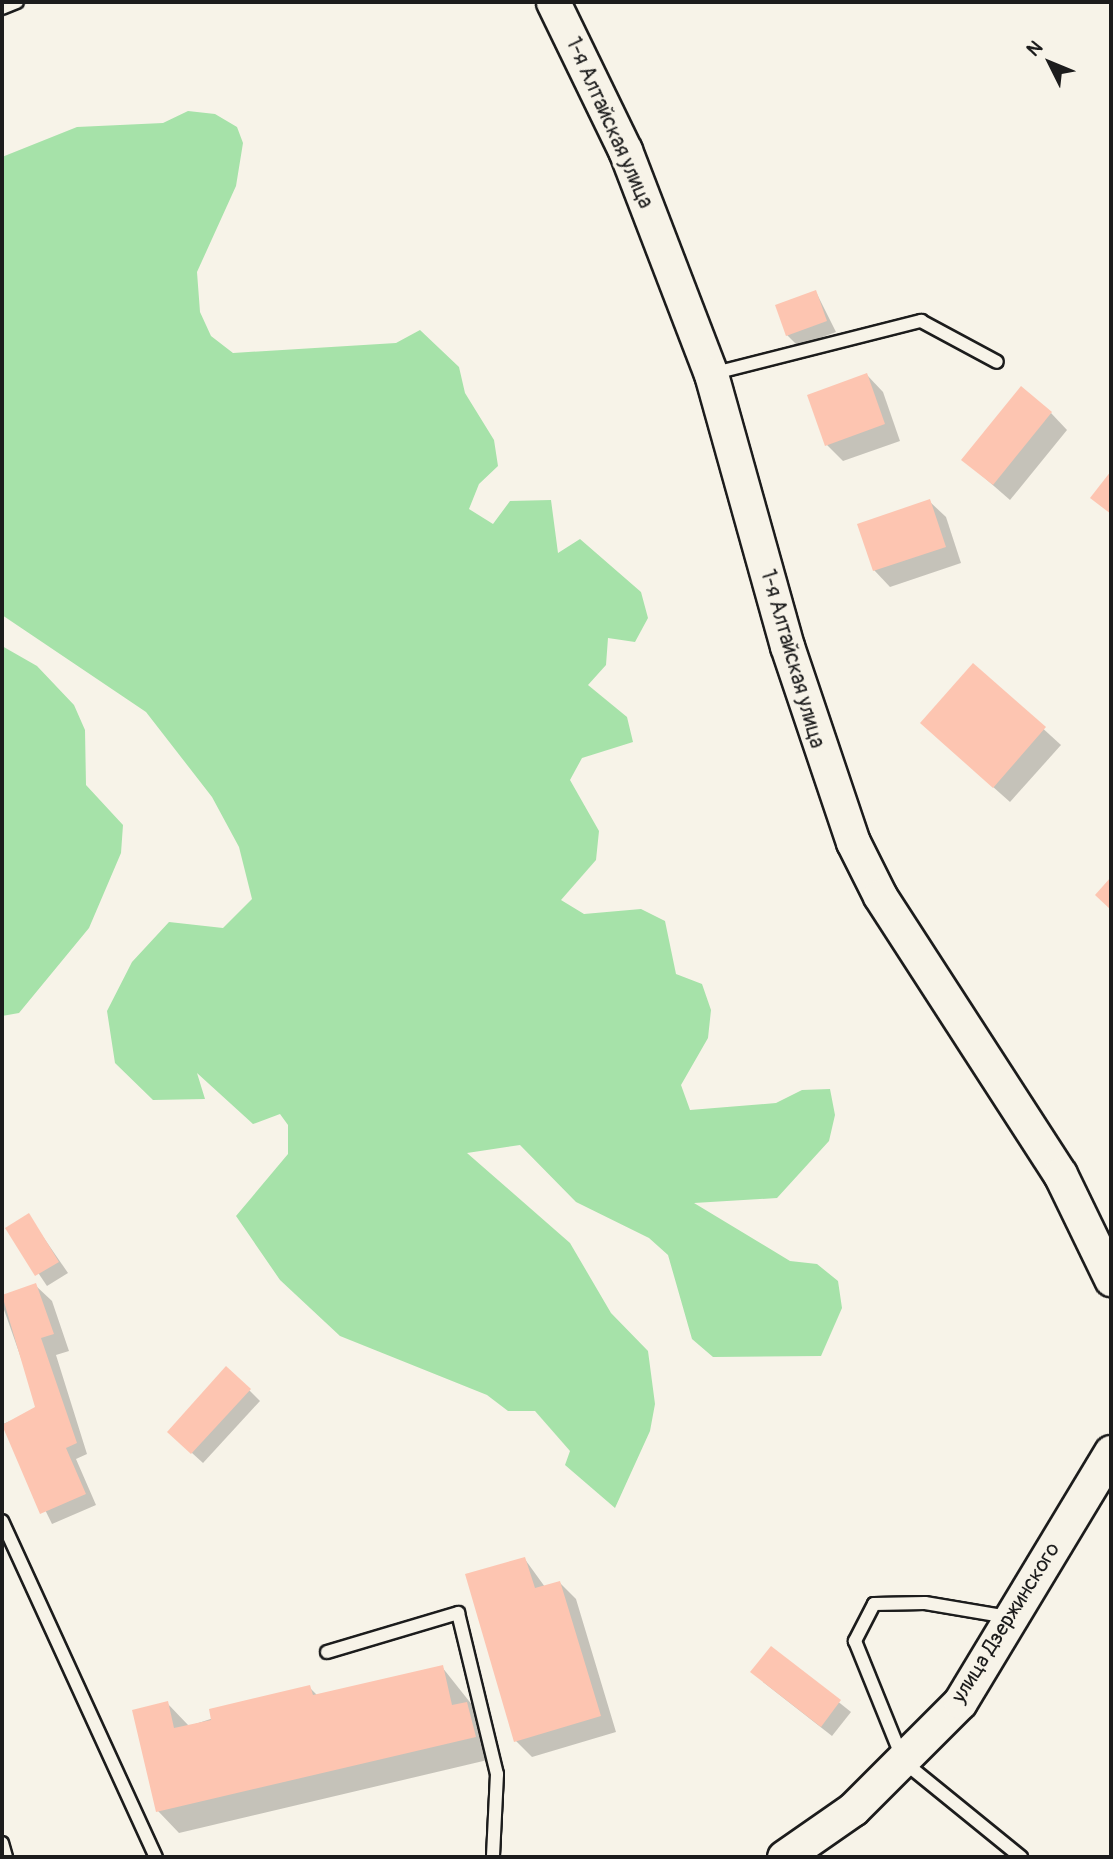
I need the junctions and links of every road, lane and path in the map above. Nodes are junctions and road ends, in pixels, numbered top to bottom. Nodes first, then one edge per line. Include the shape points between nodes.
1 (17, 2) edge
2 (554, 2) edge
3 (2, 8) edge
4 (997, 362) dead end
5 (711, 374) junction
6 (1111, 1279) edge
7 (1111, 1452) edge
8 (2, 1521) edge
9 (1010, 1617) junction
10 (327, 1652) dead end
11 (904, 1762) junction
12 (2, 1843) edge
13 (6, 1857) edge
14 (156, 1857) edge
15 (493, 1857) edge
16 (784, 1857) edge
17 (1021, 1857) edge

1 - 3 lane
2 - 5 street, 1-я Алтайская улица via 625,150
4 - 5 lane via 921,321
5 - 6 street, 1-я Алтайская улица via 787,646 853,842 880,896 1060,1174
7 - 9 street, улица Дзержинского
8 - 14 lane
9 - 11 street, улица Дзержинского via 960,1702
9 - 11 lane via 925,1603 874,1604 855,1641
10 - 15 lane via 458,1613 497,1774
11 - 16 street, улица Дзержинского via 853,1808
11 - 17 lane
12 - 13 lane

